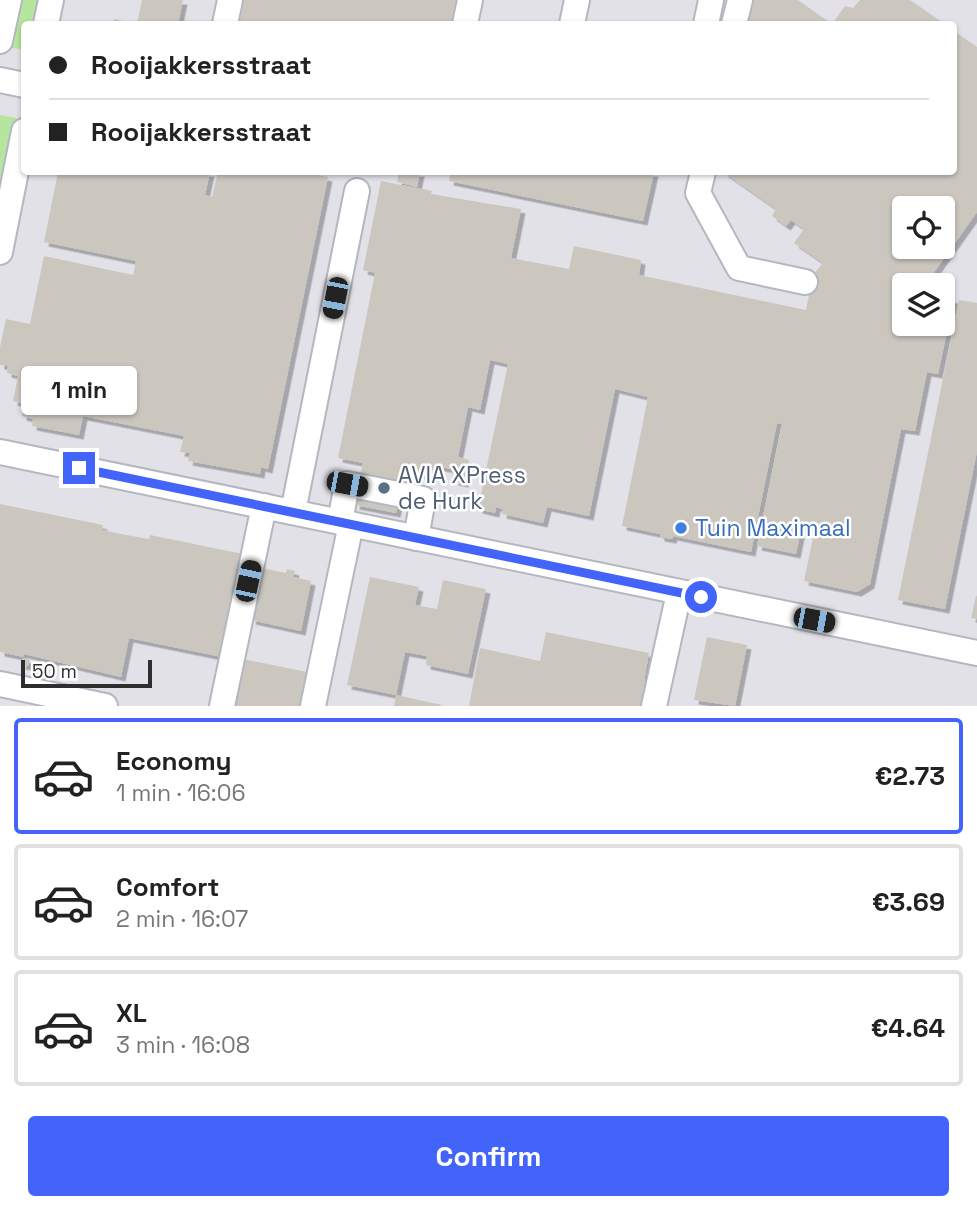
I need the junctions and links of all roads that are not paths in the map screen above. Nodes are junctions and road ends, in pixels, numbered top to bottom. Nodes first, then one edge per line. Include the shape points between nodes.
1 (9, 0) edge
2 (51, 0) edge
3 (230, 0) edge
4 (470, 0) edge
5 (578, 0) edge
6 (711, 0) edge
7 (740, 0) edge
8 (47, 21) edge
9 (226, 21) edge
10 (466, 21) edge
11 (573, 21) edge
12 (707, 21) edge
13 (735, 21) edge
14 (0, 41) edge
15 (0, 80) edge
16 (21, 84) edge
17 (21, 146) edge
18 (702, 175) edge
19 (356, 191) dead end
20 (0, 252) edge
21 (805, 282) dead end
22 (0, 452) edge
23 (264, 506) junction
24 (293, 512) junction
25 (345, 523) junction
26 (416, 538) junction
27 (679, 593) junction
28 (977, 653) edge
29 (0, 684) edge
30 (105, 706) edge
31 (222, 706) edge
32 (313, 706) edge
33 (654, 706) edge

1 - 14 street
2 - 8 street
3 - 9 street
4 - 10 street
5 - 11 street
6 - 12 street
7 - 13 street
15 - 16 street
17 - 20 street
18 - 21 street via 698,193 739,268
19 - 24 street
22 - 23 street
23 - 24 street
23 - 31 street
24 - 25 street
25 - 26 street
25 - 26 street via 347,484 423,499
25 - 32 street
26 - 27 street
27 - 28 street
27 - 33 street
29 - 30 street

